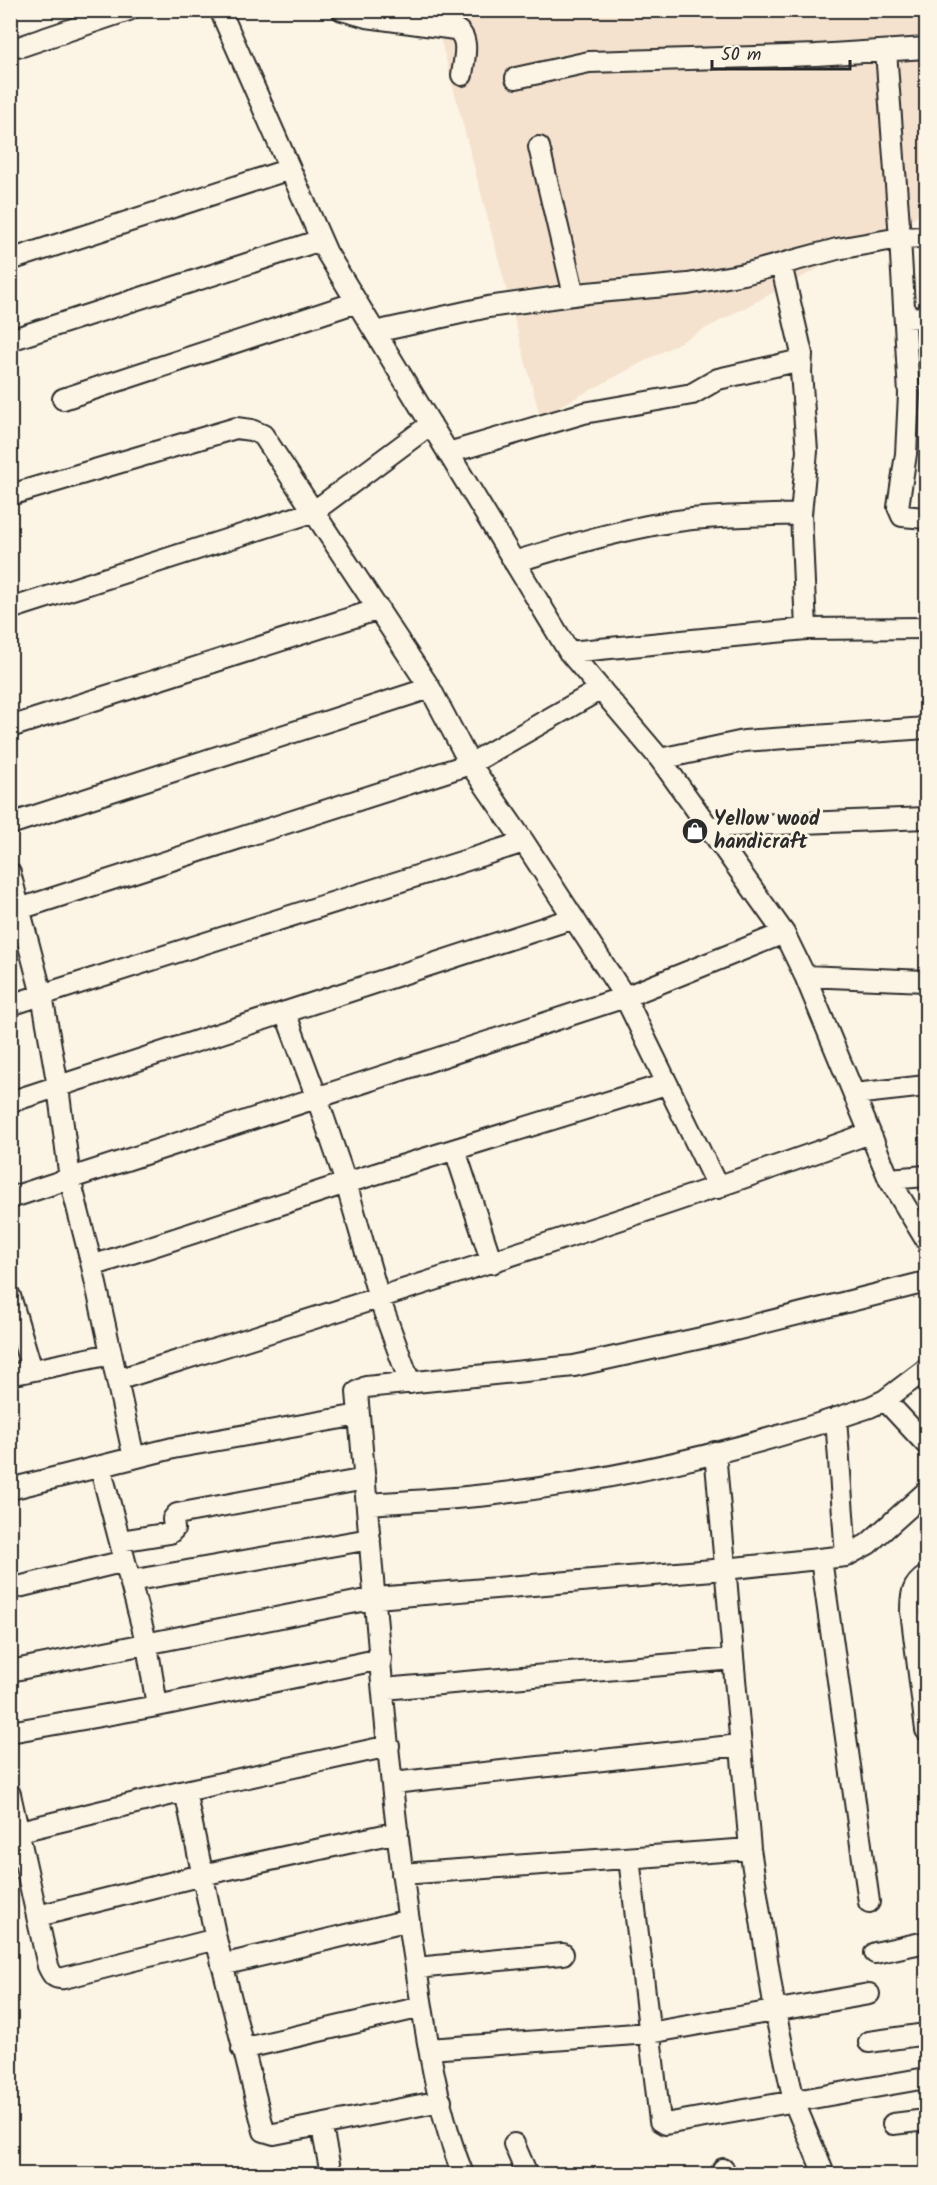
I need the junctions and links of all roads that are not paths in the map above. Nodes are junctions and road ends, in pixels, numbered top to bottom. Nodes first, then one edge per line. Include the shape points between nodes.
1 (129, 10) edge
2 (220, 10) edge
3 (342, 10) edge
4 (22, 46) dead end
5 (927, 48) edge
6 (886, 51) junction
7 (462, 75) dead end
8 (516, 78) dead end
9 (538, 147) dead end
10 (290, 170) junction
11 (927, 237) edge
12 (900, 238) junction
13 (321, 240) junction
14 (10, 260) edge
15 (781, 264) junction
16 (574, 296) junction
17 (357, 302) junction
18 (927, 317) edge
19 (905, 318) junction
20 (375, 332) junction
21 (10, 340) edge
22 (801, 360) junction
23 (63, 399) dead end
24 (431, 424) junction
25 (448, 453) junction
26 (10, 495) edge
27 (313, 512) junction
28 (801, 514) junction
29 (927, 518) edge
30 (514, 562) junction
31 (10, 609) edge
32 (379, 609) junction
33 (927, 628) edge
34 (806, 629) junction
35 (569, 652) junction
36 (430, 688) junction
37 (601, 689) junction
38 (10, 727) edge
39 (927, 728) edge
40 (660, 759) junction
41 (470, 764) junction
42 (927, 818) edge
43 (10, 824) edge
44 (709, 827) junction
45 (524, 842) junction
46 (10, 873) edge
47 (15, 911) edge
48 (574, 918) junction
49 (784, 933) junction
50 (805, 976) junction
51 (927, 981) edge
52 (42, 995) junction
53 (625, 997) junction
54 (10, 1005) edge
55 (285, 1012) junction
56 (666, 1084) junction
57 (927, 1086) edge
58 (58, 1088) junction
59 (854, 1094) junction
60 (317, 1098) junction
61 (10, 1102) edge
62 (870, 1133) junction
63 (455, 1150) junction
64 (927, 1176) edge
65 (70, 1179) junction
66 (889, 1179) junction
67 (346, 1184) junction
68 (718, 1188) junction
69 (10, 1198) edge
70 (927, 1240) edge
71 (492, 1263) junction
72 (92, 1266) junction
73 (927, 1282) edge
74 (10, 1296) edge
75 (379, 1298) junction
76 (14, 1325) edge
77 (111, 1354) junction
78 (32, 1370) junction
79 (927, 1370) edge
80 (10, 1375) edge
81 (117, 1380) junction
82 (410, 1383) junction
83 (885, 1400) junction
84 (359, 1415) junction
85 (836, 1418) junction
86 (927, 1444) edge
87 (715, 1452) junction
88 (134, 1458) junction
89 (100, 1466) junction
90 (365, 1479) junction
91 (10, 1489) edge
92 (927, 1492) edge
93 (367, 1504) junction
94 (370, 1539) junction
95 (120, 1541) junction
96 (846, 1556) junction
97 (821, 1559) junction
98 (125, 1561) junction
99 (725, 1569) junction
100 (927, 1576) edge
101 (130, 1581) junction
102 (10, 1589) edge
103 (376, 1598) junction
104 (147, 1645) junction
105 (381, 1659) junction
106 (733, 1659) junction
107 (10, 1671) edge
108 (383, 1689) junction
109 (157, 1706) junction
110 (927, 1730) edge
111 (10, 1732) edge
112 (740, 1745) junction
113 (389, 1746) junction
114 (393, 1783) junction
115 (185, 1791) junction
116 (10, 1794) edge
117 (20, 1831) junction
118 (398, 1832) junction
119 (750, 1849) junction
120 (629, 1858) junction
121 (402, 1874) junction
122 (202, 1875) junction
123 (870, 1902) dead end
124 (38, 1916) junction
125 (409, 1920) junction
126 (216, 1939) junction
127 (927, 1942) edge
128 (875, 1953) dead end
129 (563, 1954) dead end
130 (222, 1965) junction
131 (416, 1968) junction
132 (869, 1994) dead end
133 (422, 2007) junction
134 (776, 2011) junction
135 (649, 2033) junction
136 (927, 2034) edge
137 (869, 2042) dead end
138 (242, 2049) junction
139 (429, 2049) junction
140 (927, 2078) edge
141 (441, 2101) junction
142 (794, 2102) junction
143 (927, 2120) edge
144 (893, 2124) dead end
145 (324, 2138) dead end
146 (514, 2144) dead end
147 (331, 2175) edge
148 (463, 2175) edge
149 (527, 2175) edge
150 (824, 2175) edge

1 - 4 street
2 - 10 street
3 - 7 street via 460,31 466,42
5 - 6 street
6 - 8 street via 589,62
6 - 12 street
9 - 16 street
10 - 13 street
10 - 14 street
11 - 12 street
12 - 15 street
12 - 19 street
13 - 17 street
13 - 21 street
15 - 16 street via 688,284
15 - 22 street
16 - 20 street via 488,307
17 - 20 street
17 - 23 street
18 - 19 street
19 - 29 street via 908,425 898,507 902,516
20 - 24 street
22 - 25 street via 718,379 692,394 584,413
22 - 28 street via 807,451
24 - 25 street
24 - 27 street
25 - 30 street
26 - 27 street via 236,428 263,435
27 - 31 street
27 - 32 street
28 - 30 street via 693,519 650,526 600,536
28 - 34 street
30 - 35 street
32 - 36 street
32 - 38 street
33 - 34 street
34 - 35 street
35 - 37 street
36 - 41 street
36 - 43 street
37 - 40 street
37 - 41 street
39 - 40 street via 744,741
40 - 44 street
41 - 45 street
41 - 47 street
42 - 44 street
44 - 49 street
45 - 48 street
45 - 52 street
46 - 47 street
47 - 52 street
48 - 53 street
48 - 55 street
49 - 50 street
49 - 53 street
50 - 51 street
50 - 59 street
52 - 54 street
52 - 58 street
53 - 56 street
53 - 60 street
55 - 58 street
55 - 60 street
56 - 63 street
56 - 68 street
57 - 59 street
58 - 61 street
58 - 65 street
59 - 62 street
60 - 65 street
60 - 67 street
62 - 66 street
62 - 68 street
63 - 67 street
63 - 71 street
64 - 66 street
65 - 69 street
65 - 72 street
66 - 70 street
67 - 72 street
67 - 75 street
68 - 71 street
71 - 75 street
72 - 77 street
73 - 82 street via 574,1366
74 - 76 street
75 - 81 street
75 - 82 street
76 - 78 street
77 - 78 street
77 - 81 street
78 - 80 street
79 - 83 street
81 - 88 street
82 - 84 street via 361,1388 357,1392
83 - 85 street
83 - 86 street
84 - 88 street
84 - 90 street
85 - 87 street
85 - 96 street
87 - 93 street via 601,1478 513,1492
87 - 99 street
88 - 89 street
89 - 91 street
89 - 95 street
90 - 93 street
90 - 95 street via 177,1514 170,1533
92 - 96 street via 868,1544
93 - 94 street
94 - 101 street
94 - 103 street
95 - 98 street
96 - 97 street
97 - 99 street
97 - 123 street
98 - 101 street
98 - 102 street
99 - 103 street
99 - 106 street
100 - 110 street via 916,1583 910,1595
101 - 104 street
103 - 104 street
103 - 105 street
104 - 107 street
104 - 109 street
105 - 108 street
105 - 109 street
106 - 108 street
106 - 112 street
108 - 113 street
109 - 111 street
112 - 114 street
112 - 119 street
113 - 114 street
113 - 115 street
114 - 118 street
115 - 117 street
115 - 122 street
116 - 117 street
117 - 124 street
118 - 121 street
118 - 122 street
119 - 120 street
119 - 134 street
120 - 121 street
120 - 135 street
121 - 125 street
122 - 124 street
122 - 126 street
124 - 126 street via 48,1966 57,1979
125 - 130 street
125 - 131 street
126 - 130 street
127 - 128 street
129 - 131 street
130 - 138 street
131 - 133 street
132 - 134 street
133 - 138 street
133 - 139 street
134 - 135 street
134 - 142 street
135 - 139 street
135 - 142 street via 657,2112 665,2124
136 - 137 street
138 - 141 street via 261,2126 268,2134
139 - 141 street
140 - 142 street
141 - 148 street
142 - 150 street
143 - 144 street
145 - 147 street
146 - 149 street

